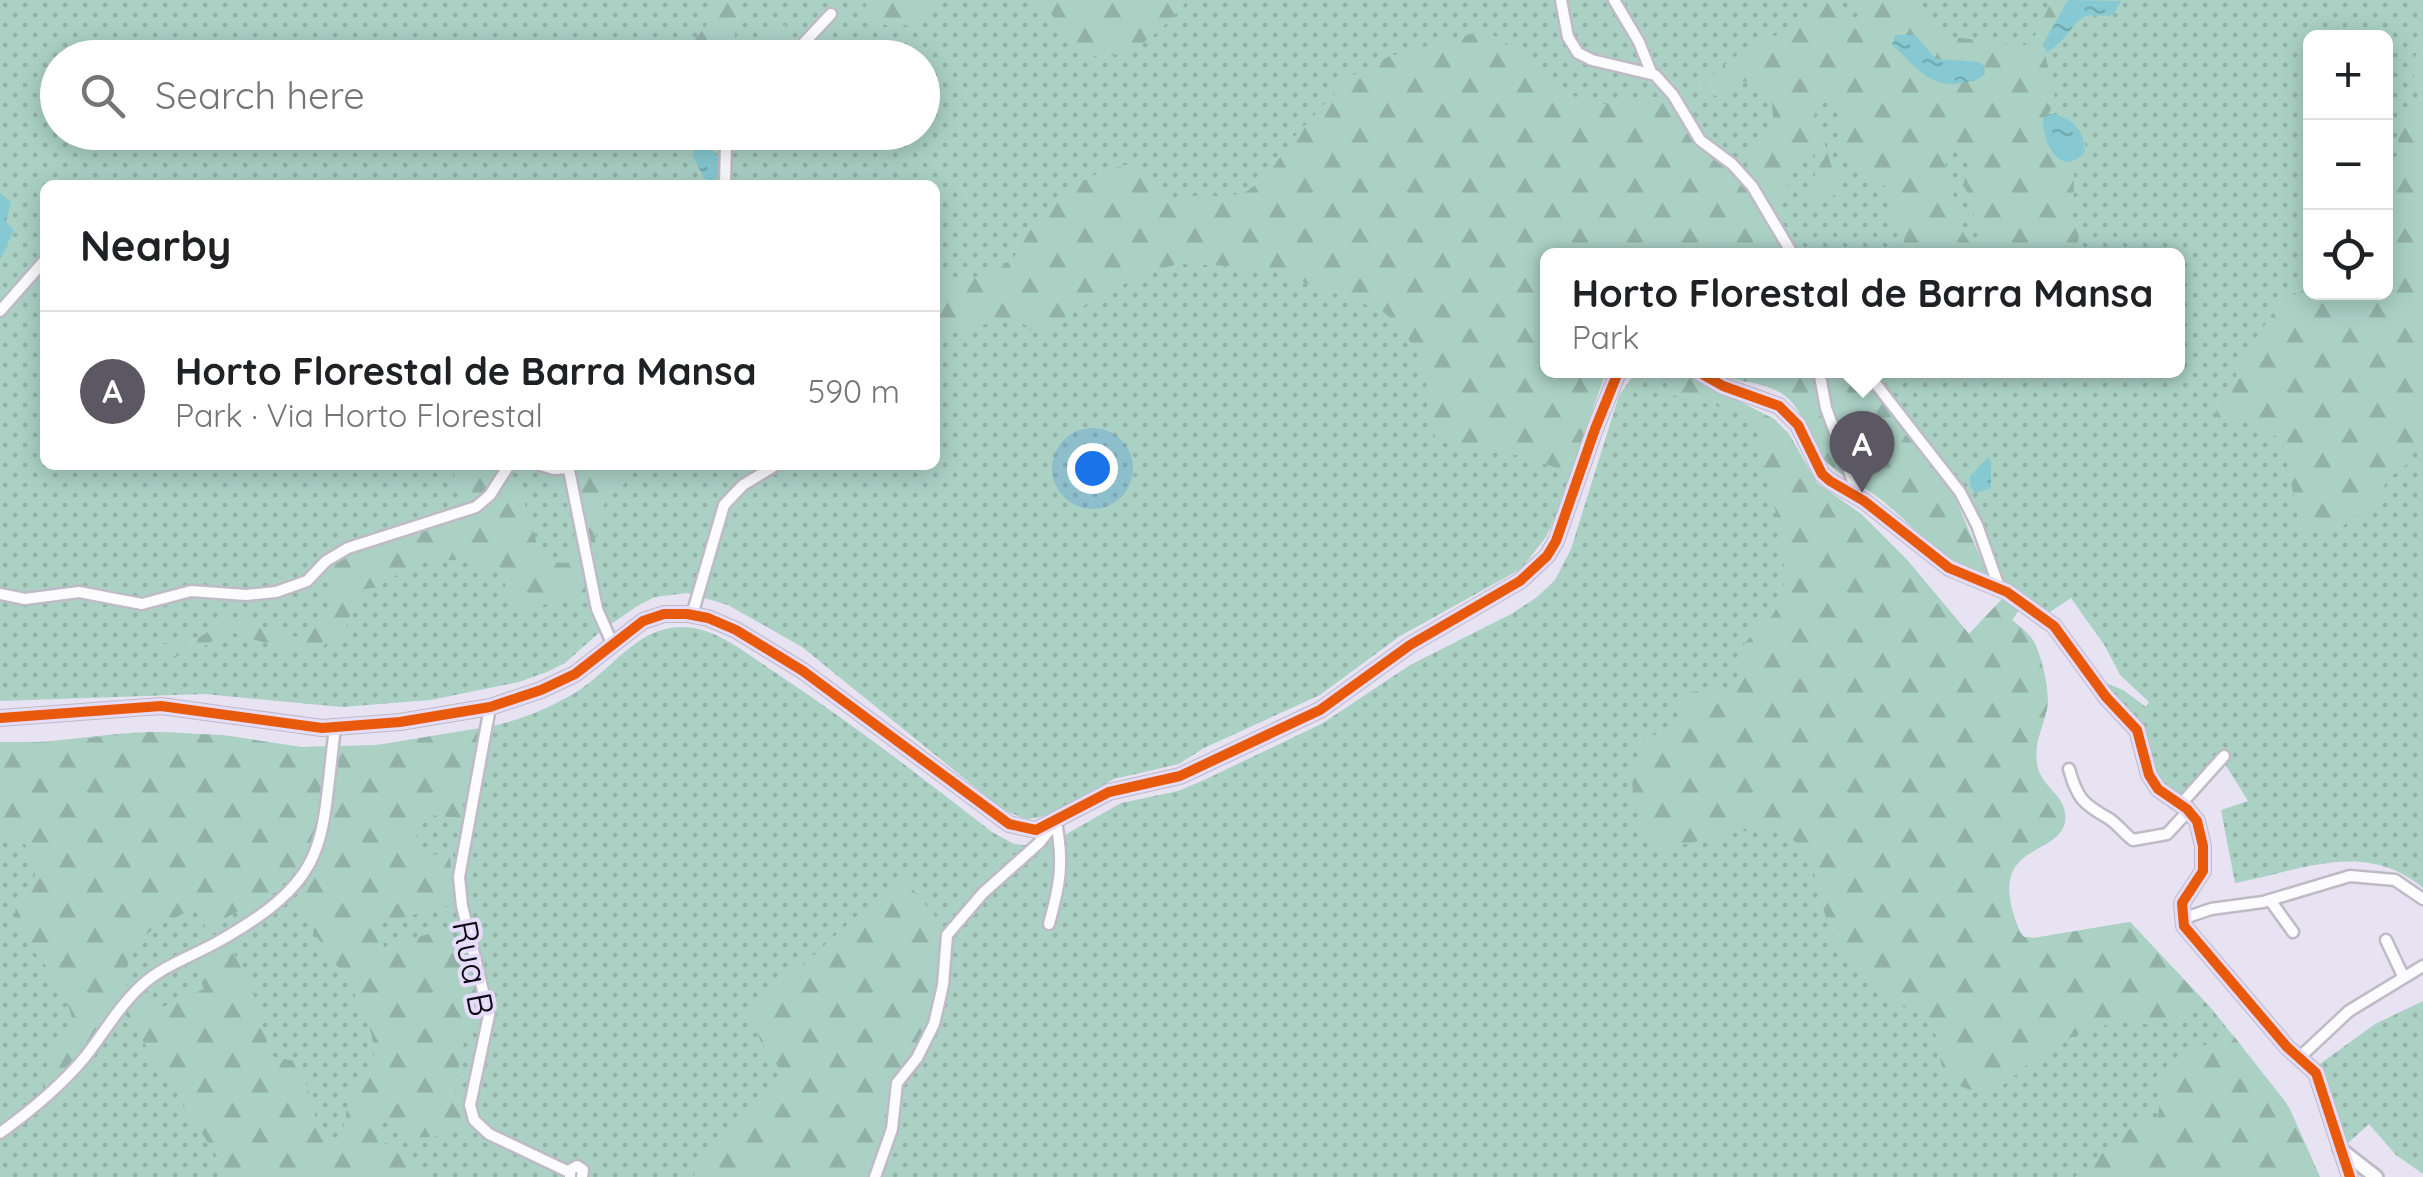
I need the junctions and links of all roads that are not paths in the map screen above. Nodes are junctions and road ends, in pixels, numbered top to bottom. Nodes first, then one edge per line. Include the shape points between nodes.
1 (1561, 0) edge
2 (1614, 0) edge
3 (830, 14) dead end
4 (806, 40) edge
5 (1653, 74) junction
6 (726, 150) edge
7 (725, 180) edge
8 (1786, 248) edge
9 (40, 266) edge
10 (0, 311) edge
11 (1616, 378) edge
12 (1710, 378) edge
13 (1820, 378) edge
14 (1871, 378) edge
15 (506, 470) edge
16 (569, 470) edge
17 (768, 470) edge
18 (1859, 498) junction
19 (2003, 590) junction
20 (0, 594) edge
21 (692, 614) junction
22 (612, 643) junction
23 (490, 706) junction
24 (0, 718) edge
25 (335, 728) junction
26 (2224, 756) dead end
27 (2069, 769) dead end
28 (2185, 808) junction
29 (1056, 822) junction
30 (2423, 898) edge
31 (2270, 900) junction
32 (2182, 919) junction
33 (1048, 924) dead end
34 (2293, 932) dead end
35 (2386, 940) dead end
36 (2423, 966) edge
37 (2403, 976) junction
38 (2300, 1057) junction
39 (0, 1132) edge
40 (2340, 1149) junction
41 (570, 1174) edge
42 (582, 1177) edge
43 (875, 1177) edge
44 (2350, 1177) edge
45 (2376, 1177) edge

1 - 5 street via 1568,37 1584,57
2 - 5 street
3 - 4 street
5 - 8 street via 1700,140 1752,186
6 - 7 street
9 - 10 street
11 - 29 street via 1556,541 1520,581 1302,719 1180,776 1109,792
12 - 18 street via 1779,406 1798,425 1822,474
13 - 18 street
14 - 19 street via 1960,492
15 - 20 street via 476,507 348,548 292,588 191,591 150,604 80,592 25,599
16 - 22 street via 597,609
17 - 21 street via 724,505
18 - 19 street via 1949,568
19 - 28 street via 2056,630 2138,730 2154,785
21 - 22 street via 652,617
21 - 29 street via 736,630 804,671 1009,824 1036,830
22 - 23 street via 560,682
23 - 25 street
23 - 41 street, Rua B via 459,876 489,1015 470,1104 474,1120 489,1134
24 - 25 street via 161,706
25 - 39 street via 324,826 296,885 262,916 153,976 48,1097
26 - 28 street
27 - 28 street via 2083,802 2133,840 2168,834
28 - 32 street via 2200,830 2204,860 2182,904
29 - 33 street via 1062,880
29 - 43 street via 947,935 934,1024 897,1083 892,1129
30 - 31 street via 2395,880 2350,876
31 - 32 street
31 - 34 street
32 - 38 street via 2188,934
35 - 37 street
36 - 37 street
37 - 38 street via 2336,1021
38 - 40 street via 2317,1075
40 - 44 street
40 - 45 street
41 - 42 street, Rua B via 580,1166

